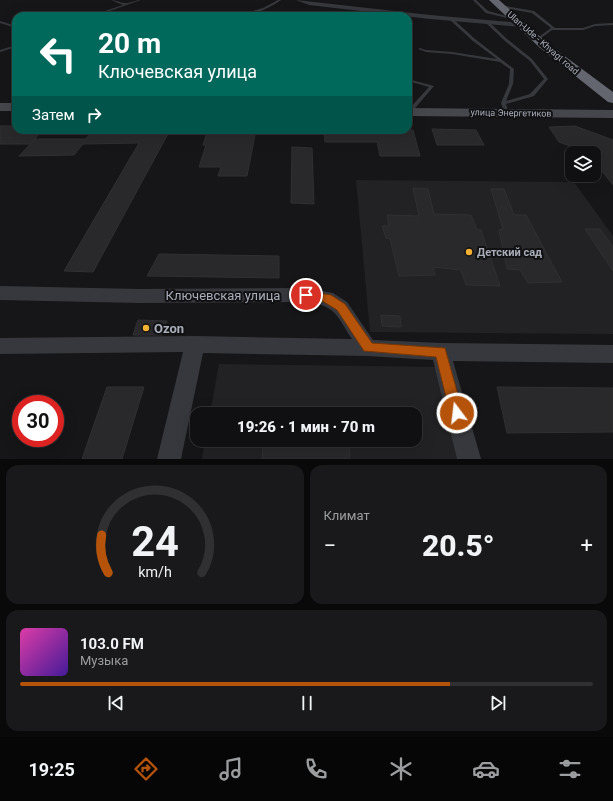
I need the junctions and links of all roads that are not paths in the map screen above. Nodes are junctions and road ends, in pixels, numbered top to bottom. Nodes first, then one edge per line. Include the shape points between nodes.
1 (112, 0) edge
2 (140, 0) edge
3 (280, 0) edge
4 (298, 0) edge
5 (474, 0) edge
6 (497, 3) edge
7 (125, 4) junction
8 (103, 12) edge
9 (252, 12) edge
10 (389, 12) edge
11 (412, 15) edge
12 (451, 19) junction
13 (0, 22) edge
14 (487, 22) junction
15 (518, 22) junction
16 (613, 24) edge
17 (8, 25) junction
18 (12, 26) edge
19 (0, 27) edge
20 (551, 29) junction
21 (537, 40) junction
22 (12, 47) edge
23 (420, 49) dead end
24 (0, 51) edge
25 (502, 62) junction
26 (412, 81) edge
27 (613, 100) edge
28 (0, 107) edge
29 (12, 107) edge
30 (505, 108) junction
31 (412, 109) edge
32 (412, 112) edge
33 (613, 114) edge
34 (0, 293) edge
35 (195, 344) junction
36 (0, 346) edge
37 (368, 348) junction
38 (441, 352) junction
39 (613, 354) edge
40 (169, 459) edge
41 (469, 459) edge

1 - 7 lane
2 - 7 lane
3 - 9 lane
4 - 10 street
5 - 15 lane via 487,12
6 - 15 highway, Ulan-Ude - Khyagt road
6 - 20 lane via 533,12 554,28
7 - 8 lane
11 - 12 street
12 - 14 street
12 - 25 lane
13 - 17 lane
14 - 15 street
14 - 30 lane via 531,60 546,79 532,95
15 - 21 highway, Ulan-Ude - Khyagt road
16 - 20 lane via 583,29
17 - 18 lane
17 - 19 lane
20 - 21 lane
21 - 27 highway, Ulan-Ude - Khyagt road
22 - 24 lane
23 - 25 lane
25 - 30 lane via 512,69
26 - 31 lane via 432,86
28 - 29 street
30 - 32 street, улица Энергетиков
30 - 33 street, улица Энергетиков
34 - 37 street, Ключевская улица via 139,296 306,295 327,298 341,307
35 - 36 street
35 - 37 street
35 - 40 street
37 - 38 street
38 - 39 street
38 - 41 street

